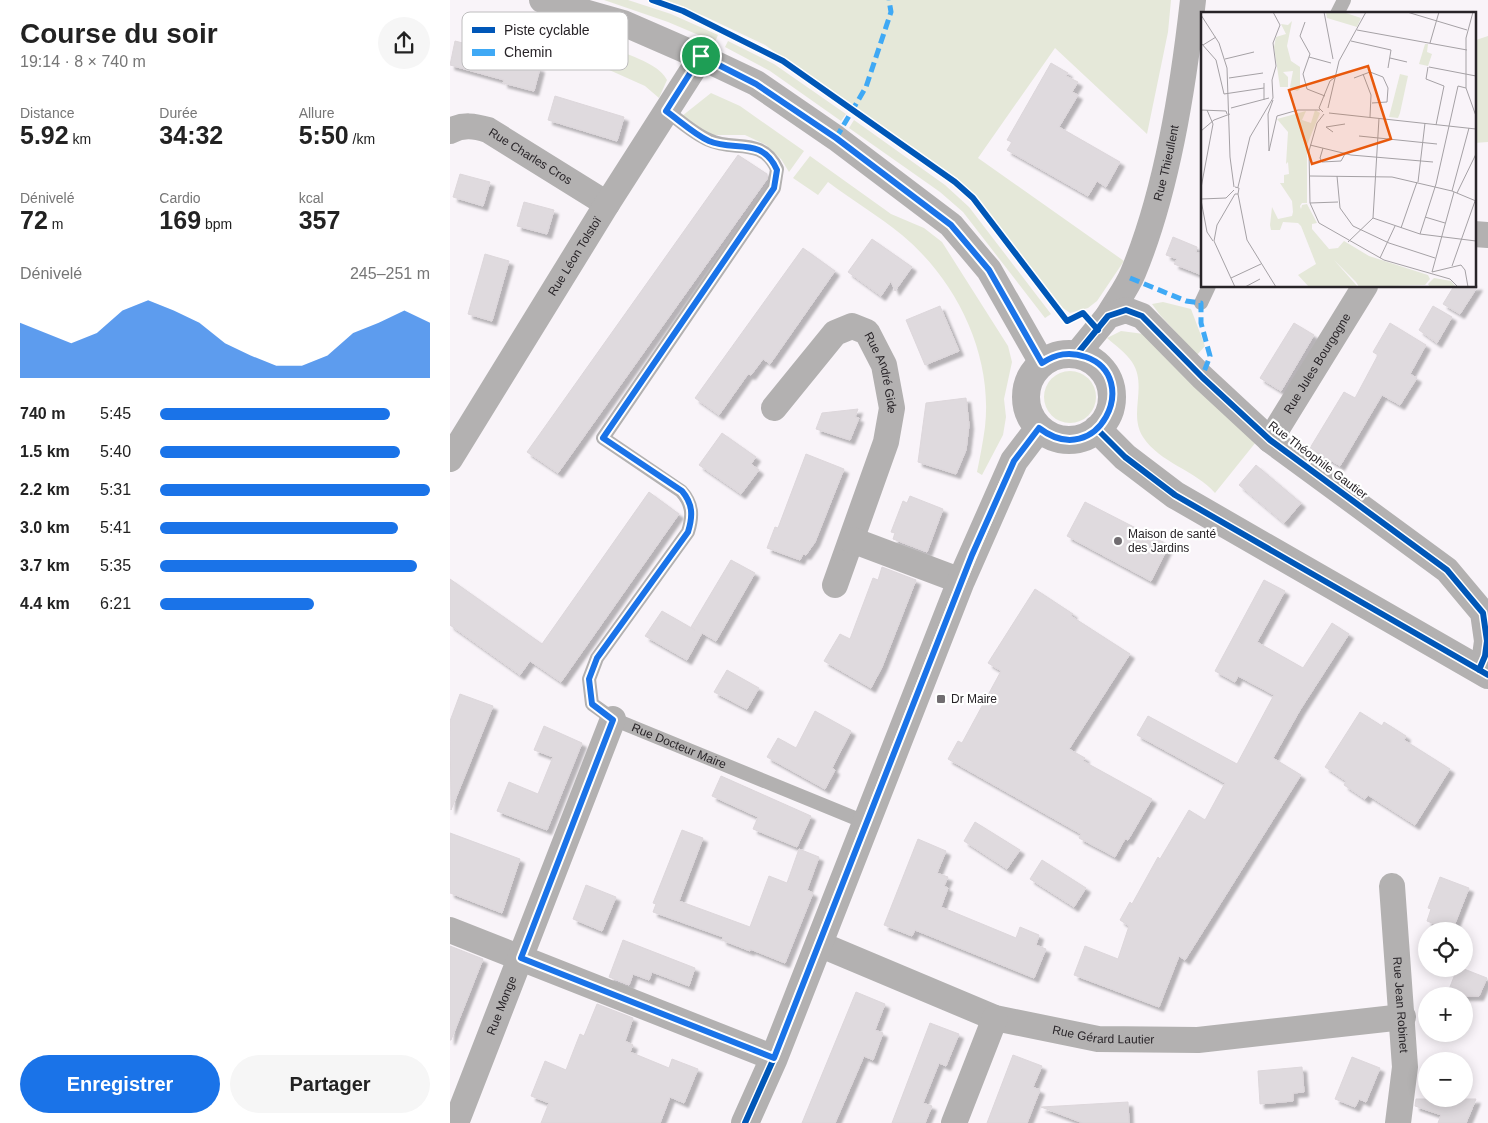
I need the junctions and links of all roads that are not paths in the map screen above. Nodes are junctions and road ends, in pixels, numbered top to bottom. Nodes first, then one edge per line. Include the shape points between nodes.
1 (542, 0) edge
2 (1193, 0) edge
3 (1344, 0) edge
4 (584, 12) edge
5 (1339, 12) edge
6 (628, 25) edge
7 (701, 56) junction
8 (666, 111) junction
9 (450, 131) edge
10 (607, 204) junction
11 (1208, 288) edge
12 (1364, 288) edge
13 (1201, 303) dead end
14 (1108, 316) junction
15 (1076, 354) junction
16 (1042, 363) junction
17 (774, 408) dead end
18 (1039, 428) junction
19 (1097, 429) junction
20 (1270, 440) junction
21 (450, 459) edge
22 (852, 540) junction
23 (961, 581) junction
24 (835, 585) dead end
25 (1483, 673) edge
26 (613, 720) junction
27 (867, 823) junction
28 (1392, 886) dead end
29 (450, 930) edge
30 (819, 944) junction
31 (521, 958) junction
32 (1403, 1017) junction
33 (995, 1018) junction
34 (774, 1058) junction
35 (456, 1123) edge
36 (745, 1123) edge
37 (954, 1123) edge
38 (1398, 1123) edge

1 - 4 street
2 - 14 street, Rue Thieullent via 1157,206 1132,275
3 - 5 lane
6 - 7 street
7 - 8 street, Rue Léon Tolstoï
7 - 16 street via 756,84 836,138 951,225 989,270
8 - 10 street, Rue Léon Tolstoï
8 - 26 lane, Rue Docteur Maire via 708,140 745,145 765,153 777,170 774,188 603,438 682,491 690,500 692,519 688,532 597,658 589,679 592,704
9 - 10 street, Rue Charles Cros via 473,126 488,130
10 - 21 street, Rue Léon Tolstoï
11 - 13 lane
12 - 20 street, Rue Jules Bourgogne
14 - 15 street
14 - 20 street, Rue Théophile Gautier via 1126,310 1142,316
15 - 16 street via 1052,356
15 - 19 street via 1090,358 1101,367 1112,392 1108,416
16 - 18 street via 1028,383 1026,395 1029,413
17 - 22 street, Rue André Gide via 834,333 852,326 867,332 884,365 892,408 886,442
18 - 19 street via 1054,437 1070,440 1082,438
18 - 23 street via 1014,461
19 - 25 street, Rue Théophile Gautier via 1125,457 1175,495
20 - 25 street, Rue Théophile Gautier via 1447,570 1483,614 1487,641
22 - 23 street
22 - 24 street, Rue André Gide
23 - 27 street
26 - 27 lane, Rue Docteur Maire
26 - 31 street, Rue Monge
27 - 30 street
28 - 32 street, Rue Jean Robinet
29 - 31 street
30 - 33 street, Rue Gérard Lautier
30 - 34 street
31 - 34 street
31 - 35 street, Rue Monge
32 - 33 street, Rue Gérard Lautier via 1198,1040 1098,1039
32 - 38 street, Rue Jean Robinet via 1405,1067
33 - 37 street
34 - 36 street

